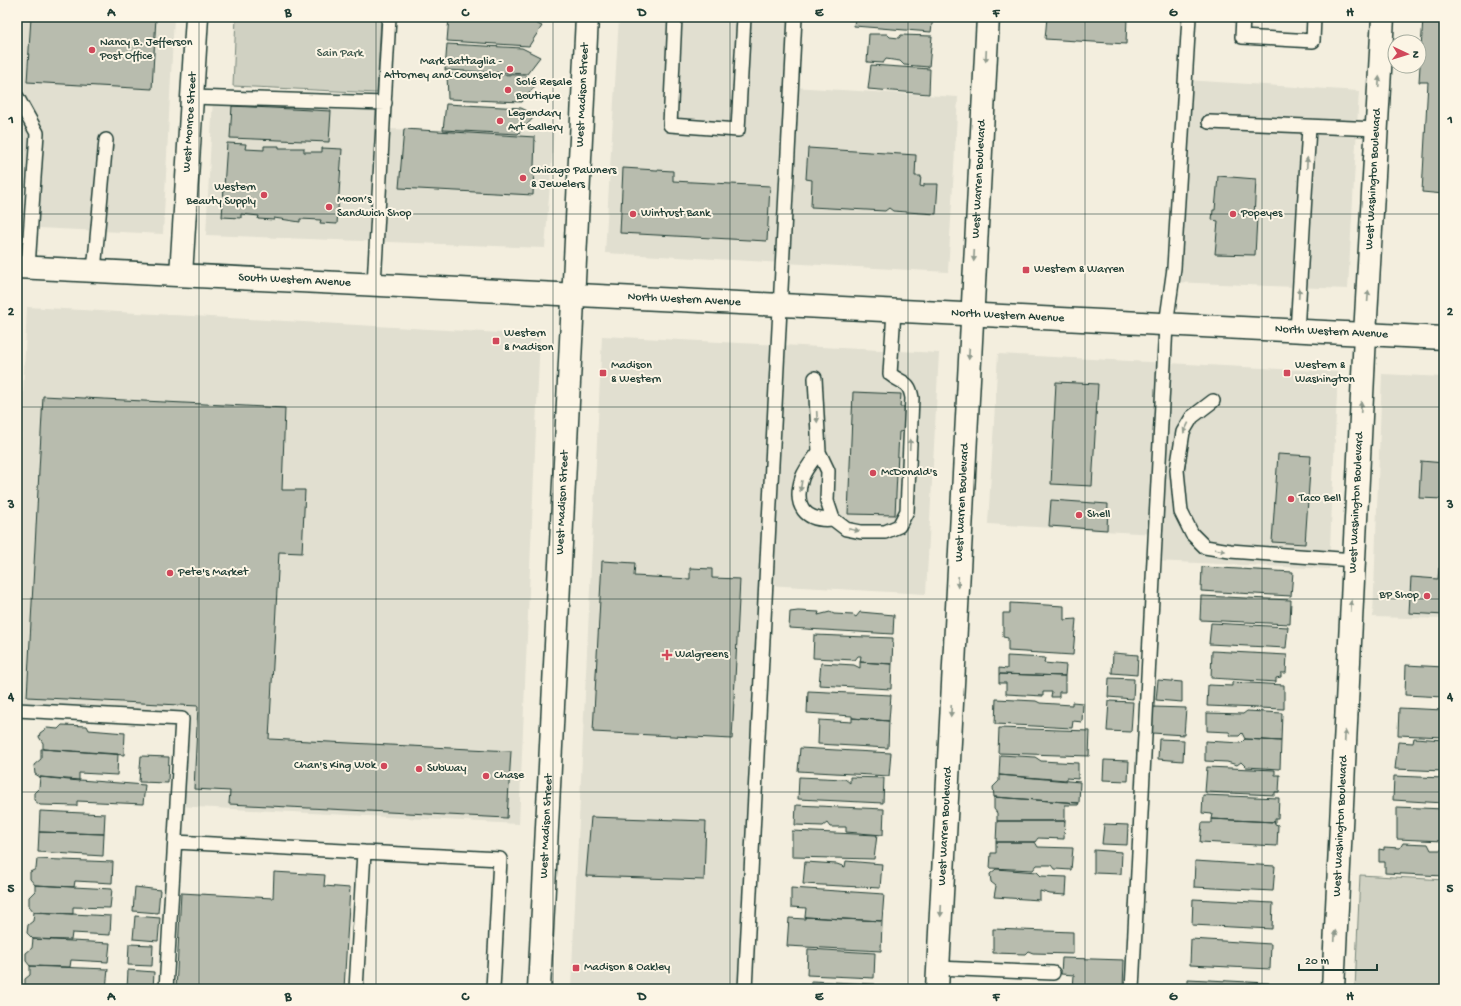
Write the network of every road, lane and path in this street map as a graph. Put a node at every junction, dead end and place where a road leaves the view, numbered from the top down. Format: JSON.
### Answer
{"nodes":[{"id":1,"x":196,"y":17,"type":"edge"},
{"id":2,"x":389,"y":17,"type":"edge"},
{"id":3,"x":586,"y":17,"type":"edge"},
{"id":4,"x":675,"y":17,"type":"edge"},
{"id":5,"x":744,"y":17,"type":"edge"},
{"id":6,"x":795,"y":17,"type":"edge"},
{"id":7,"x":988,"y":17,"type":"edge"},
{"id":8,"x":1189,"y":17,"type":"edge"},
{"id":9,"x":1243,"y":17,"type":"edge"},
{"id":10,"x":1314,"y":17,"type":"edge"},
{"id":11,"x":1383,"y":17,"type":"edge"},
{"id":12,"x":17,"y":97,"type":"edge"},
{"id":13,"x":192,"y":97,"type":"junction"},
{"id":14,"x":384,"y":103,"type":"junction"},
{"id":15,"x":1209,"y":122,"type":"dead end"},
{"id":16,"x":1309,"y":126,"type":"junction"},
{"id":17,"x":1377,"y":129,"type":"junction"},
{"id":18,"x":106,"y":140,"type":"dead end"},
{"id":19,"x":23,"y":267,"type":"edge"},
{"id":20,"x":94,"y":271,"type":"junction"},
{"id":21,"x":181,"y":275,"type":"junction"},
{"id":22,"x":374,"y":284,"type":"junction"},
{"id":23,"x":572,"y":294,"type":"junction"},
{"id":24,"x":780,"y":305,"type":"junction"},
{"id":25,"x":894,"y":311,"type":"junction"},
{"id":26,"x":971,"y":315,"type":"junction"},
{"id":27,"x":1166,"y":325,"type":"junction"},
{"id":28,"x":1297,"y":332,"type":"junction"},
{"id":29,"x":1365,"y":335,"type":"junction"},
{"id":30,"x":1444,"y":338,"type":"edge"},
{"id":31,"x":815,"y":378,"type":"dead end"},
{"id":32,"x":1213,"y":401,"type":"dead end"},
{"id":33,"x":819,"y":452,"type":"junction"},
{"id":34,"x":833,"y":519,"type":"junction"},
{"id":35,"x":1354,"y":560,"type":"junction"},
{"id":36,"x":17,"y":710,"type":"edge"},
{"id":37,"x":175,"y":842,"type":"junction"},
{"id":38,"x":364,"y":852,"type":"junction"},
{"id":39,"x":1053,"y":973,"type":"dead end"},
{"id":40,"x":938,"y":979,"type":"edge"},
{"id":41,"x":166,"y":989,"type":"edge"},
{"id":42,"x":356,"y":989,"type":"edge"},
{"id":43,"x":493,"y":989,"type":"edge"},
{"id":44,"x":539,"y":989,"type":"edge"},
{"id":45,"x":745,"y":989,"type":"edge"},
{"id":46,"x":1132,"y":989,"type":"edge"},
{"id":47,"x":1333,"y":989,"type":"edge"}],
"edges":[{"from":1,"to":13,"type":"main road","name":"West Monroe Street"},
{"from":2,"to":14,"type":"lane"},
{"from":3,"to":23,"type":"main road","name":"West Madison Street"},
{"from":4,"to":5,"type":"lane"},
{"from":6,"to":24,"type":"lane"},
{"from":7,"to":26,"type":"main road","name":"West Warren Boulevard","one_way":true},
{"from":8,"to":27,"type":"lane"},
{"from":9,"to":10,"type":"lane"},
{"from":17,"to":11,"type":"main road","name":"West Washington Boulevard","one_way":true},
{"from":12,"to":19,"type":"lane"},
{"from":13,"to":14,"type":"lane"},
{"from":13,"to":21,"type":"main road","name":"West Monroe Street"},
{"from":14,"to":22,"type":"lane"},
{"from":15,"to":16,"type":"lane"},
{"from":16,"to":17,"type":"lane"},
{"from":28,"to":16,"type":"lane","one_way":true},
{"from":29,"to":17,"type":"main road","name":"West Washington Boulevard","one_way":true},
{"from":18,"to":20,"type":"lane"},
{"from":19,"to":20,"type":"main road","name":"South Western Avenue"},
{"from":20,"to":21,"type":"main road","name":"South Western Avenue"},
{"from":21,"to":22,"type":"main road","name":"South Western Avenue"},
{"from":22,"to":23,"type":"main road","name":"South Western Avenue"},
{"from":23,"to":24,"type":"main road","name":"North Western Avenue"},
{"from":23,"to":44,"type":"main road","name":"West Madison Street"},
{"from":24,"to":25,"type":"main road","name":"North Western Avenue"},
{"from":24,"to":45,"type":"lane"},
{"from":25,"to":26,"type":"main road","name":"North Western Avenue"},
{"from":34,"to":25,"type":"lane","one_way":true},
{"from":26,"to":27,"type":"main road","name":"North Western Avenue"},
{"from":26,"to":40,"type":"main road","name":"West Warren Boulevard","one_way":true},
{"from":27,"to":28,"type":"main road","name":"North Western Avenue"},
{"from":27,"to":46,"type":"lane"},
{"from":28,"to":29,"type":"main road","name":"North Western Avenue"},
{"from":29,"to":30,"type":"main road","name":"North Western Avenue"},
{"from":35,"to":29,"type":"main road","name":"West Washington Boulevard","one_way":true},
{"from":31,"to":33,"type":"lane","one_way":true},
{"from":32,"to":35,"type":"lane","one_way":true},
{"from":33,"to":34,"type":"lane"},
{"from":33,"to":34,"type":"lane","one_way":true},
{"from":47,"to":35,"type":"main road","name":"West Washington Boulevard","one_way":true},
{"from":36,"to":37,"type":"lane"},
{"from":37,"to":38,"type":"lane"},
{"from":37,"to":41,"type":"lane"},
{"from":38,"to":42,"type":"lane"},
{"from":38,"to":43,"type":"lane"},
{"from":39,"to":40,"type":"lane"}]}
